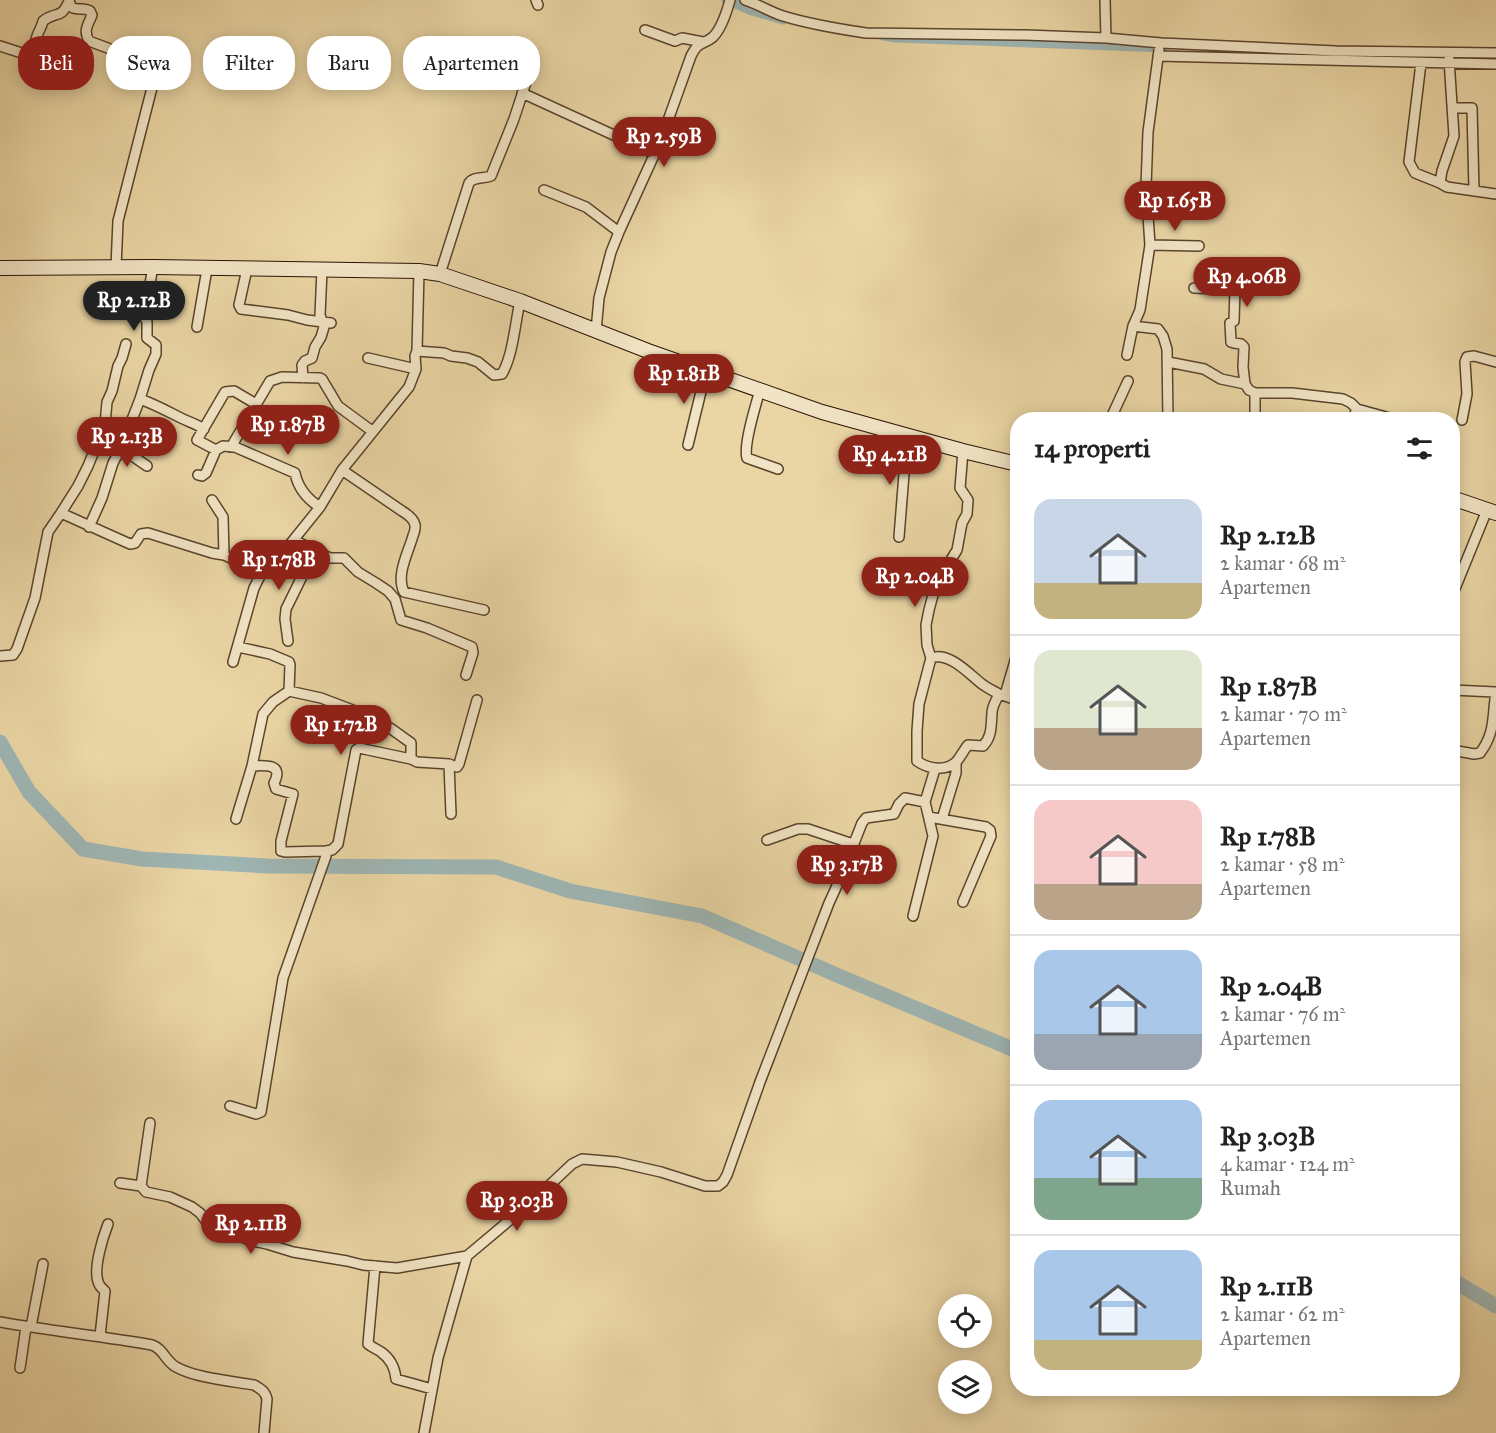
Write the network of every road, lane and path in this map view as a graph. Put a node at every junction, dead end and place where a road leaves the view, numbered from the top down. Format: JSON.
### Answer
{"nodes":[{"id":1,"x":730,"y":0,"type":"edge"},
{"id":2,"x":745,"y":0,"type":"edge"},
{"id":3,"x":1105,"y":0,"type":"edge"},
{"id":4,"x":69,"y":1,"type":"edge"},
{"id":5,"x":645,"y":30,"type":"dead end"},
{"id":6,"x":1106,"y":38,"type":"junction"},
{"id":7,"x":703,"y":42,"type":"junction"},
{"id":8,"x":0,"y":46,"type":"edge"},
{"id":9,"x":1159,"y":50,"type":"junction"},
{"id":10,"x":1496,"y":53,"type":"edge"},
{"id":11,"x":1449,"y":58,"type":"junction"},
{"id":12,"x":1421,"y":63,"type":"junction"},
{"id":13,"x":1496,"y":64,"type":"edge"},
{"id":14,"x":523,"y":90,"type":"edge"},
{"id":15,"x":522,"y":93,"type":"junction"},
{"id":16,"x":1452,"y":108,"type":"junction"},
{"id":17,"x":655,"y":154,"type":"junction"},
{"id":18,"x":1440,"y":183,"type":"junction"},
{"id":19,"x":544,"y":189,"type":"dead end"},
{"id":20,"x":1474,"y":191,"type":"junction"},
{"id":21,"x":1496,"y":194,"type":"edge"},
{"id":22,"x":619,"y":232,"type":"junction"},
{"id":23,"x":1150,"y":244,"type":"junction"},
{"id":24,"x":1199,"y":246,"type":"dead end"},
{"id":25,"x":116,"y":267,"type":"junction"},
{"id":26,"x":153,"y":267,"type":"junction"},
{"id":27,"x":0,"y":268,"type":"edge"},
{"id":28,"x":207,"y":269,"type":"junction"},
{"id":29,"x":246,"y":269,"type":"junction"},
{"id":30,"x":322,"y":270,"type":"junction"},
{"id":31,"x":419,"y":272,"type":"junction"},
{"id":32,"x":440,"y":274,"type":"junction"},
{"id":33,"x":1194,"y":288,"type":"dead end"},
{"id":34,"x":1235,"y":289,"type":"junction"},
{"id":35,"x":1287,"y":289,"type":"dead end"},
{"id":36,"x":520,"y":301,"type":"junction"},
{"id":37,"x":327,"y":323,"type":"junction"},
{"id":38,"x":1133,"y":326,"type":"junction"},
{"id":39,"x":197,"y":327,"type":"dead end"},
{"id":40,"x":596,"y":331,"type":"junction"},
{"id":41,"x":126,"y":344,"type":"dead end"},
{"id":42,"x":417,"y":351,"type":"junction"},
{"id":43,"x":1127,"y":355,"type":"dead end"},
{"id":44,"x":368,"y":358,"type":"dead end"},
{"id":45,"x":1168,"y":362,"type":"junction"},
{"id":46,"x":1496,"y":362,"type":"edge"},
{"id":47,"x":416,"y":369,"type":"junction"},
{"id":48,"x":706,"y":371,"type":"junction"},
{"id":49,"x":303,"y":378,"type":"junction"},
{"id":50,"x":1128,"y":381,"type":"dead end"},
{"id":51,"x":1245,"y":384,"type":"junction"},
{"id":52,"x":760,"y":390,"type":"junction"},
{"id":53,"x":1256,"y":393,"type":"junction"},
{"id":54,"x":140,"y":399,"type":"junction"},
{"id":55,"x":256,"y":404,"type":"junction"},
{"id":56,"x":1357,"y":409,"type":"junction"},
{"id":57,"x":1114,"y":412,"type":"edge"},
{"id":58,"x":1168,"y":412,"type":"edge"},
{"id":59,"x":1255,"y":412,"type":"edge"},
{"id":60,"x":1356,"y":412,"type":"edge"},
{"id":61,"x":1368,"y":412,"type":"edge"},
{"id":62,"x":1462,"y":420,"type":"dead end"},
{"id":63,"x":204,"y":429,"type":"junction"},
{"id":64,"x":372,"y":431,"type":"junction"},
{"id":65,"x":908,"y":436,"type":"junction"},
{"id":66,"x":688,"y":445,"type":"dead end"},
{"id":67,"x":231,"y":447,"type":"junction"},
{"id":68,"x":121,"y":448,"type":"junction"},
{"id":69,"x":216,"y":450,"type":"junction"},
{"id":70,"x":963,"y":451,"type":"junction"},
{"id":71,"x":1010,"y":462,"type":"edge"},
{"id":72,"x":147,"y":466,"type":"dead end"},
{"id":73,"x":778,"y":469,"type":"dead end"},
{"id":74,"x":342,"y":470,"type":"junction"},
{"id":75,"x":198,"y":475,"type":"dead end"},
{"id":76,"x":212,"y":500,"type":"dead end"},
{"id":77,"x":1460,"y":501,"type":"edge"},
{"id":78,"x":320,"y":507,"type":"junction"},
{"id":79,"x":1491,"y":512,"type":"edge"},
{"id":80,"x":61,"y":513,"type":"junction"},
{"id":81,"x":89,"y":527,"type":"junction"},
{"id":82,"x":899,"y":537,"type":"dead end"},
{"id":83,"x":294,"y":540,"type":"junction"},
{"id":84,"x":315,"y":550,"type":"junction"},
{"id":85,"x":224,"y":555,"type":"junction"},
{"id":86,"x":262,"y":572,"type":"junction"},
{"id":87,"x":1460,"y":578,"type":"edge"},
{"id":88,"x":401,"y":585,"type":"junction"},
{"id":89,"x":395,"y":599,"type":"junction"},
{"id":90,"x":484,"y":610,"type":"dead end"},
{"id":91,"x":288,"y":641,"type":"dead end"},
{"id":92,"x":238,"y":647,"type":"junction"},
{"id":93,"x":0,"y":656,"type":"edge"},
{"id":94,"x":931,"y":658,"type":"junction"},
{"id":95,"x":233,"y":662,"type":"dead end"},
{"id":96,"x":1010,"y":673,"type":"edge"},
{"id":97,"x":466,"y":675,"type":"dead end"},
{"id":98,"x":1460,"y":690,"type":"edge"},
{"id":99,"x":289,"y":691,"type":"junction"},
{"id":100,"x":1496,"y":692,"type":"edge"},
{"id":101,"x":1002,"y":695,"type":"junction"},
{"id":102,"x":1010,"y":698,"type":"edge"},
{"id":103,"x":477,"y":700,"type":"dead end"},
{"id":104,"x":1460,"y":751,"type":"edge"},
{"id":105,"x":411,"y":759,"type":"junction"},
{"id":106,"x":956,"y":762,"type":"junction"},
{"id":107,"x":448,"y":764,"type":"junction"},
{"id":108,"x":252,"y":766,"type":"junction"},
{"id":109,"x":934,"y":769,"type":"junction"},
{"id":110,"x":925,"y":802,"type":"junction"},
{"id":111,"x":451,"y":814,"type":"dead end"},
{"id":112,"x":929,"y":817,"type":"junction"},
{"id":113,"x":236,"y":819,"type":"dead end"},
{"id":114,"x":942,"y":819,"type":"junction"},
{"id":115,"x":767,"y":840,"type":"dead end"},
{"id":116,"x":853,"y":844,"type":"junction"},
{"id":117,"x":326,"y":854,"type":"junction"},
{"id":118,"x":963,"y":902,"type":"dead end"},
{"id":119,"x":913,"y":916,"type":"dead end"},
{"id":120,"x":230,"y":1106,"type":"dead end"},
{"id":121,"x":150,"y":1123,"type":"dead end"},
{"id":122,"x":120,"y":1183,"type":"dead end"},
{"id":123,"x":141,"y":1186,"type":"junction"},
{"id":124,"x":108,"y":1224,"type":"dead end"},
{"id":125,"x":467,"y":1256,"type":"junction"},
{"id":126,"x":43,"y":1264,"type":"dead end"},
{"id":127,"x":375,"y":1266,"type":"junction"},
{"id":128,"x":0,"y":1322,"type":"edge"},
{"id":129,"x":28,"y":1327,"type":"junction"},
{"id":130,"x":99,"y":1336,"type":"junction"},
{"id":131,"x":20,"y":1368,"type":"dead end"},
{"id":132,"x":432,"y":1389,"type":"junction"},
{"id":133,"x":264,"y":1433,"type":"edge"},
{"id":134,"x":423,"y":1433,"type":"edge"}],
"edges":[{"from":1,"to":7,"type":"street"},
{"from":2,"to":6,"type":"street"},
{"from":3,"to":6,"type":"street"},
{"from":4,"to":8,"type":"street"},
{"from":4,"to":25,"type":"street"},
{"from":5,"to":7,"type":"street"},
{"from":6,"to":9,"type":"street"},
{"from":7,"to":17,"type":"street"},
{"from":9,"to":11,"type":"street"},
{"from":9,"to":12,"type":"street"},
{"from":9,"to":23,"type":"street"},
{"from":10,"to":11,"type":"street"},
{"from":11,"to":12,"type":"street"},
{"from":11,"to":13,"type":"street"},
{"from":11,"to":16,"type":"street"},
{"from":12,"to":18,"type":"street"},
{"from":14,"to":15,"type":"street"},
{"from":15,"to":17,"type":"street"},
{"from":15,"to":32,"type":"street"},
{"from":16,"to":18,"type":"street"},
{"from":16,"to":20,"type":"street"},
{"from":17,"to":22,"type":"street"},
{"from":18,"to":20,"type":"street"},
{"from":19,"to":22,"type":"street"},
{"from":20,"to":21,"type":"street"},
{"from":22,"to":40,"type":"street"},
{"from":23,"to":24,"type":"street"},
{"from":23,"to":38,"type":"street"},
{"from":25,"to":26,"type":"street"},
{"from":25,"to":27,"type":"street"},
{"from":26,"to":28,"type":"street"},
{"from":26,"to":54,"type":"street"},
{"from":28,"to":29,"type":"street"},
{"from":28,"to":39,"type":"street"},
{"from":29,"to":30,"type":"street"},
{"from":29,"to":37,"type":"street"},
{"from":30,"to":31,"type":"street"},
{"from":30,"to":37,"type":"street"},
{"from":31,"to":32,"type":"street"},
{"from":31,"to":42,"type":"street"},
{"from":32,"to":36,"type":"street"},
{"from":33,"to":34,"type":"street"},
{"from":34,"to":35,"type":"street"},
{"from":34,"to":51,"type":"street"},
{"from":36,"to":40,"type":"street"},
{"from":36,"to":42,"type":"street"},
{"from":37,"to":49,"type":"street"},
{"from":38,"to":43,"type":"street"},
{"from":38,"to":45,"type":"street"},
{"from":40,"to":48,"type":"street"},
{"from":41,"to":80,"type":"street"},
{"from":42,"to":47,"type":"street"},
{"from":44,"to":47,"type":"street"},
{"from":45,"to":51,"type":"street"},
{"from":45,"to":58,"type":"street"},
{"from":46,"to":62,"type":"street"},
{"from":47,"to":64,"type":"street"},
{"from":48,"to":52,"type":"street"},
{"from":48,"to":66,"type":"street"},
{"from":49,"to":55,"type":"street"},
{"from":49,"to":64,"type":"street"},
{"from":50,"to":57,"type":"street"},
{"from":51,"to":53,"type":"street"},
{"from":52,"to":65,"type":"street"},
{"from":52,"to":73,"type":"street"},
{"from":53,"to":56,"type":"street"},
{"from":53,"to":59,"type":"street"},
{"from":54,"to":63,"type":"street"},
{"from":54,"to":68,"type":"street"},
{"from":55,"to":63,"type":"street"},
{"from":55,"to":67,"type":"street"},
{"from":56,"to":60,"type":"street"},
{"from":56,"to":61,"type":"street"},
{"from":63,"to":69,"type":"street"},
{"from":64,"to":74,"type":"street"},
{"from":65,"to":70,"type":"street"},
{"from":65,"to":82,"type":"street"},
{"from":67,"to":69,"type":"street"},
{"from":67,"to":78,"type":"street"},
{"from":68,"to":72,"type":"street"},
{"from":68,"to":81,"type":"street"},
{"from":69,"to":75,"type":"street"},
{"from":70,"to":71,"type":"street"},
{"from":70,"to":94,"type":"street"},
{"from":74,"to":78,"type":"street"},
{"from":74,"to":88,"type":"street"},
{"from":76,"to":85,"type":"street"},
{"from":77,"to":79,"type":"street"},
{"from":78,"to":83,"type":"street"},
{"from":79,"to":87,"type":"street"},
{"from":80,"to":81,"type":"street"},
{"from":80,"to":93,"type":"street"},
{"from":81,"to":85,"type":"street"},
{"from":83,"to":84,"type":"street"},
{"from":83,"to":86,"type":"street"},
{"from":84,"to":89,"type":"street"},
{"from":84,"to":91,"type":"street"},
{"from":85,"to":86,"type":"street"},
{"from":86,"to":92,"type":"street"},
{"from":88,"to":89,"type":"street"},
{"from":88,"to":90,"type":"street"},
{"from":89,"to":97,"type":"street"},
{"from":92,"to":95,"type":"street"},
{"from":92,"to":99,"type":"street"},
{"from":94,"to":101,"type":"street"},
{"from":94,"to":109,"type":"street"},
{"from":96,"to":101,"type":"street"},
{"from":98,"to":100,"type":"street"},
{"from":99,"to":105,"type":"street"},
{"from":99,"to":108,"type":"street"},
{"from":100,"to":104,"type":"street"},
{"from":101,"to":102,"type":"street"},
{"from":101,"to":106,"type":"street"},
{"from":103,"to":107,"type":"street"},
{"from":105,"to":107,"type":"street"},
{"from":105,"to":117,"type":"street"},
{"from":106,"to":109,"type":"street"},
{"from":106,"to":114,"type":"street"},
{"from":107,"to":111,"type":"street"},
{"from":108,"to":113,"type":"street"},
{"from":108,"to":117,"type":"street"},
{"from":109,"to":110,"type":"street"},
{"from":110,"to":112,"type":"street"},
{"from":110,"to":116,"type":"street"},
{"from":112,"to":114,"type":"street"},
{"from":112,"to":119,"type":"street"},
{"from":114,"to":118,"type":"street"},
{"from":115,"to":116,"type":"street"},
{"from":116,"to":125,"type":"street"},
{"from":117,"to":120,"type":"street"},
{"from":121,"to":123,"type":"street"},
{"from":122,"to":123,"type":"street"},
{"from":123,"to":127,"type":"street"},
{"from":124,"to":130,"type":"street"},
{"from":125,"to":127,"type":"street"},
{"from":125,"to":132,"type":"street"},
{"from":126,"to":129,"type":"street"},
{"from":127,"to":132,"type":"street"},
{"from":128,"to":129,"type":"street"},
{"from":129,"to":130,"type":"street"},
{"from":129,"to":131,"type":"street"},
{"from":130,"to":133,"type":"street"},
{"from":132,"to":134,"type":"street"}]}
